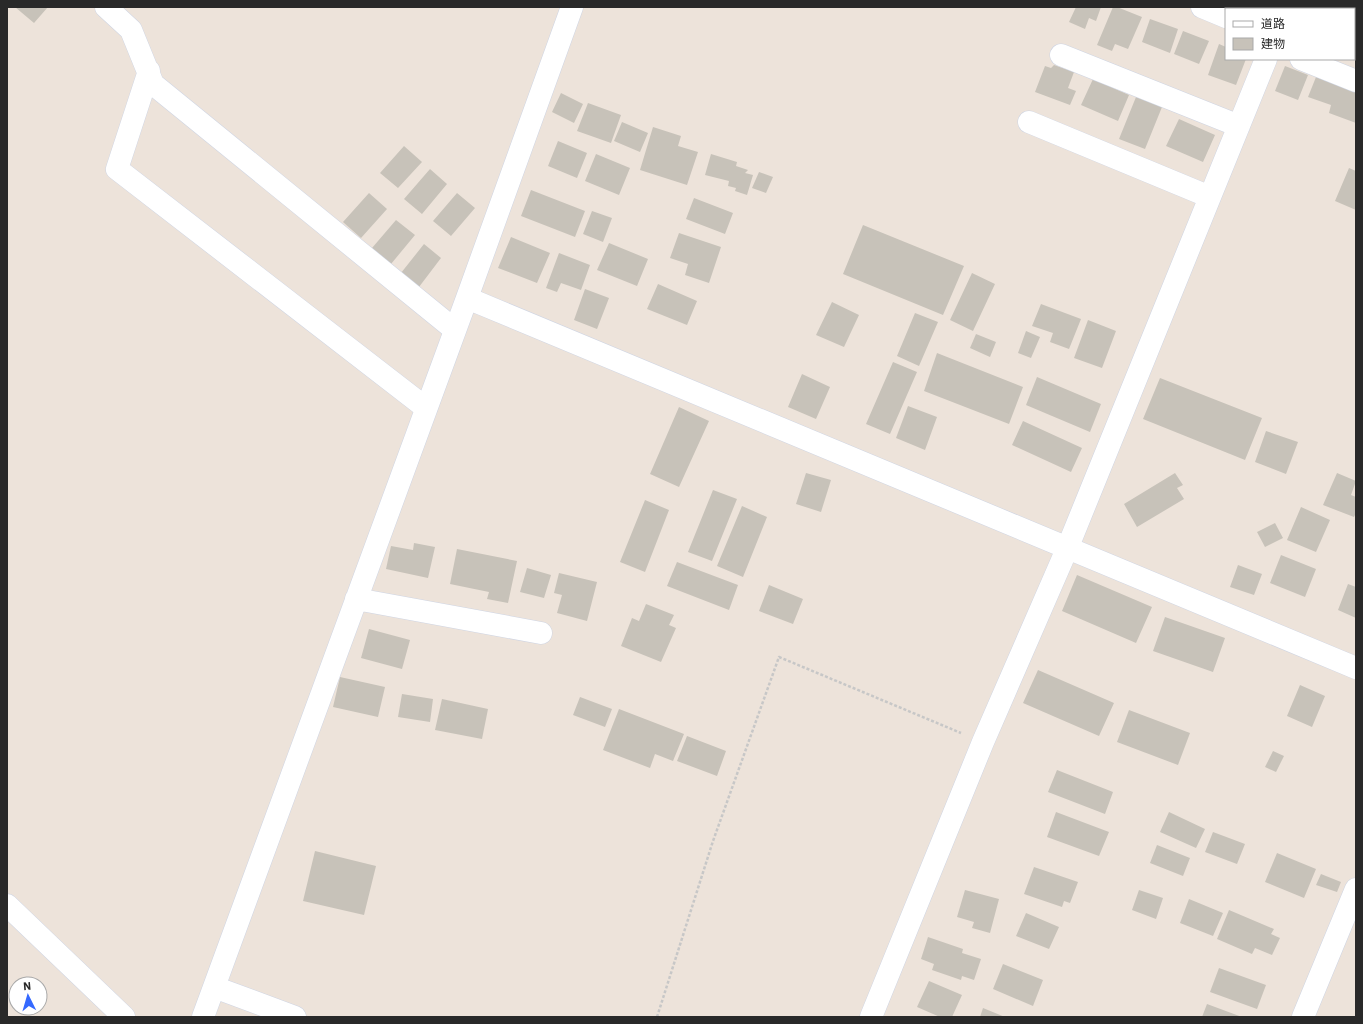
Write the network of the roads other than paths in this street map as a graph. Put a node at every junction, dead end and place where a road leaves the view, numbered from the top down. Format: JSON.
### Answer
{"nodes":[{"id":1,"x":106,"y":7,"type":"edge"},
{"id":2,"x":572,"y":7,"type":"edge"},
{"id":3,"x":1202,"y":7,"type":"edge"},
{"id":4,"x":1225,"y":17,"type":"edge"},
{"id":5,"x":1061,"y":55,"type":"dead end"},
{"id":6,"x":1266,"y":60,"type":"edge"},
{"id":7,"x":1304,"y":60,"type":"edge"},
{"id":8,"x":148,"y":71,"type":"junction"},
{"id":9,"x":1356,"y":81,"type":"edge"},
{"id":10,"x":1029,"y":122,"type":"dead end"},
{"id":11,"x":1239,"y":126,"type":"junction"},
{"id":12,"x":1210,"y":197,"type":"junction"},
{"id":13,"x":467,"y":298,"type":"junction"},
{"id":14,"x":455,"y":330,"type":"junction"},
{"id":15,"x":426,"y":408,"type":"junction"},
{"id":16,"x":1066,"y":549,"type":"junction"},
{"id":17,"x":356,"y":599,"type":"junction"},
{"id":18,"x":541,"y":633,"type":"dead end"},
{"id":19,"x":1356,"y":668,"type":"edge"},
{"id":20,"x":1356,"y":889,"type":"edge"},
{"id":21,"x":7,"y":905,"type":"edge"},
{"id":22,"x":214,"y":987,"type":"junction"},
{"id":23,"x":124,"y":1017,"type":"edge"},
{"id":24,"x":203,"y":1017,"type":"edge"},
{"id":25,"x":295,"y":1017,"type":"edge"},
{"id":26,"x":872,"y":1017,"type":"edge"},
{"id":27,"x":1303,"y":1017,"type":"edge"}],
"edges":[{"from":1,"to":8,"type":"street"},
{"from":2,"to":13,"type":"street"},
{"from":3,"to":4,"type":"street"},
{"from":5,"to":11,"type":"street"},
{"from":6,"to":11,"type":"street"},
{"from":7,"to":9,"type":"street"},
{"from":8,"to":14,"type":"street"},
{"from":8,"to":15,"type":"street"},
{"from":10,"to":12,"type":"street"},
{"from":11,"to":12,"type":"street"},
{"from":12,"to":16,"type":"street"},
{"from":13,"to":14,"type":"street"},
{"from":13,"to":16,"type":"street"},
{"from":14,"to":15,"type":"street"},
{"from":15,"to":17,"type":"street"},
{"from":16,"to":19,"type":"street"},
{"from":16,"to":26,"type":"street"},
{"from":17,"to":18,"type":"street"},
{"from":17,"to":22,"type":"street"},
{"from":20,"to":27,"type":"street"},
{"from":21,"to":23,"type":"street"},
{"from":22,"to":24,"type":"street"},
{"from":22,"to":25,"type":"street"}]}
